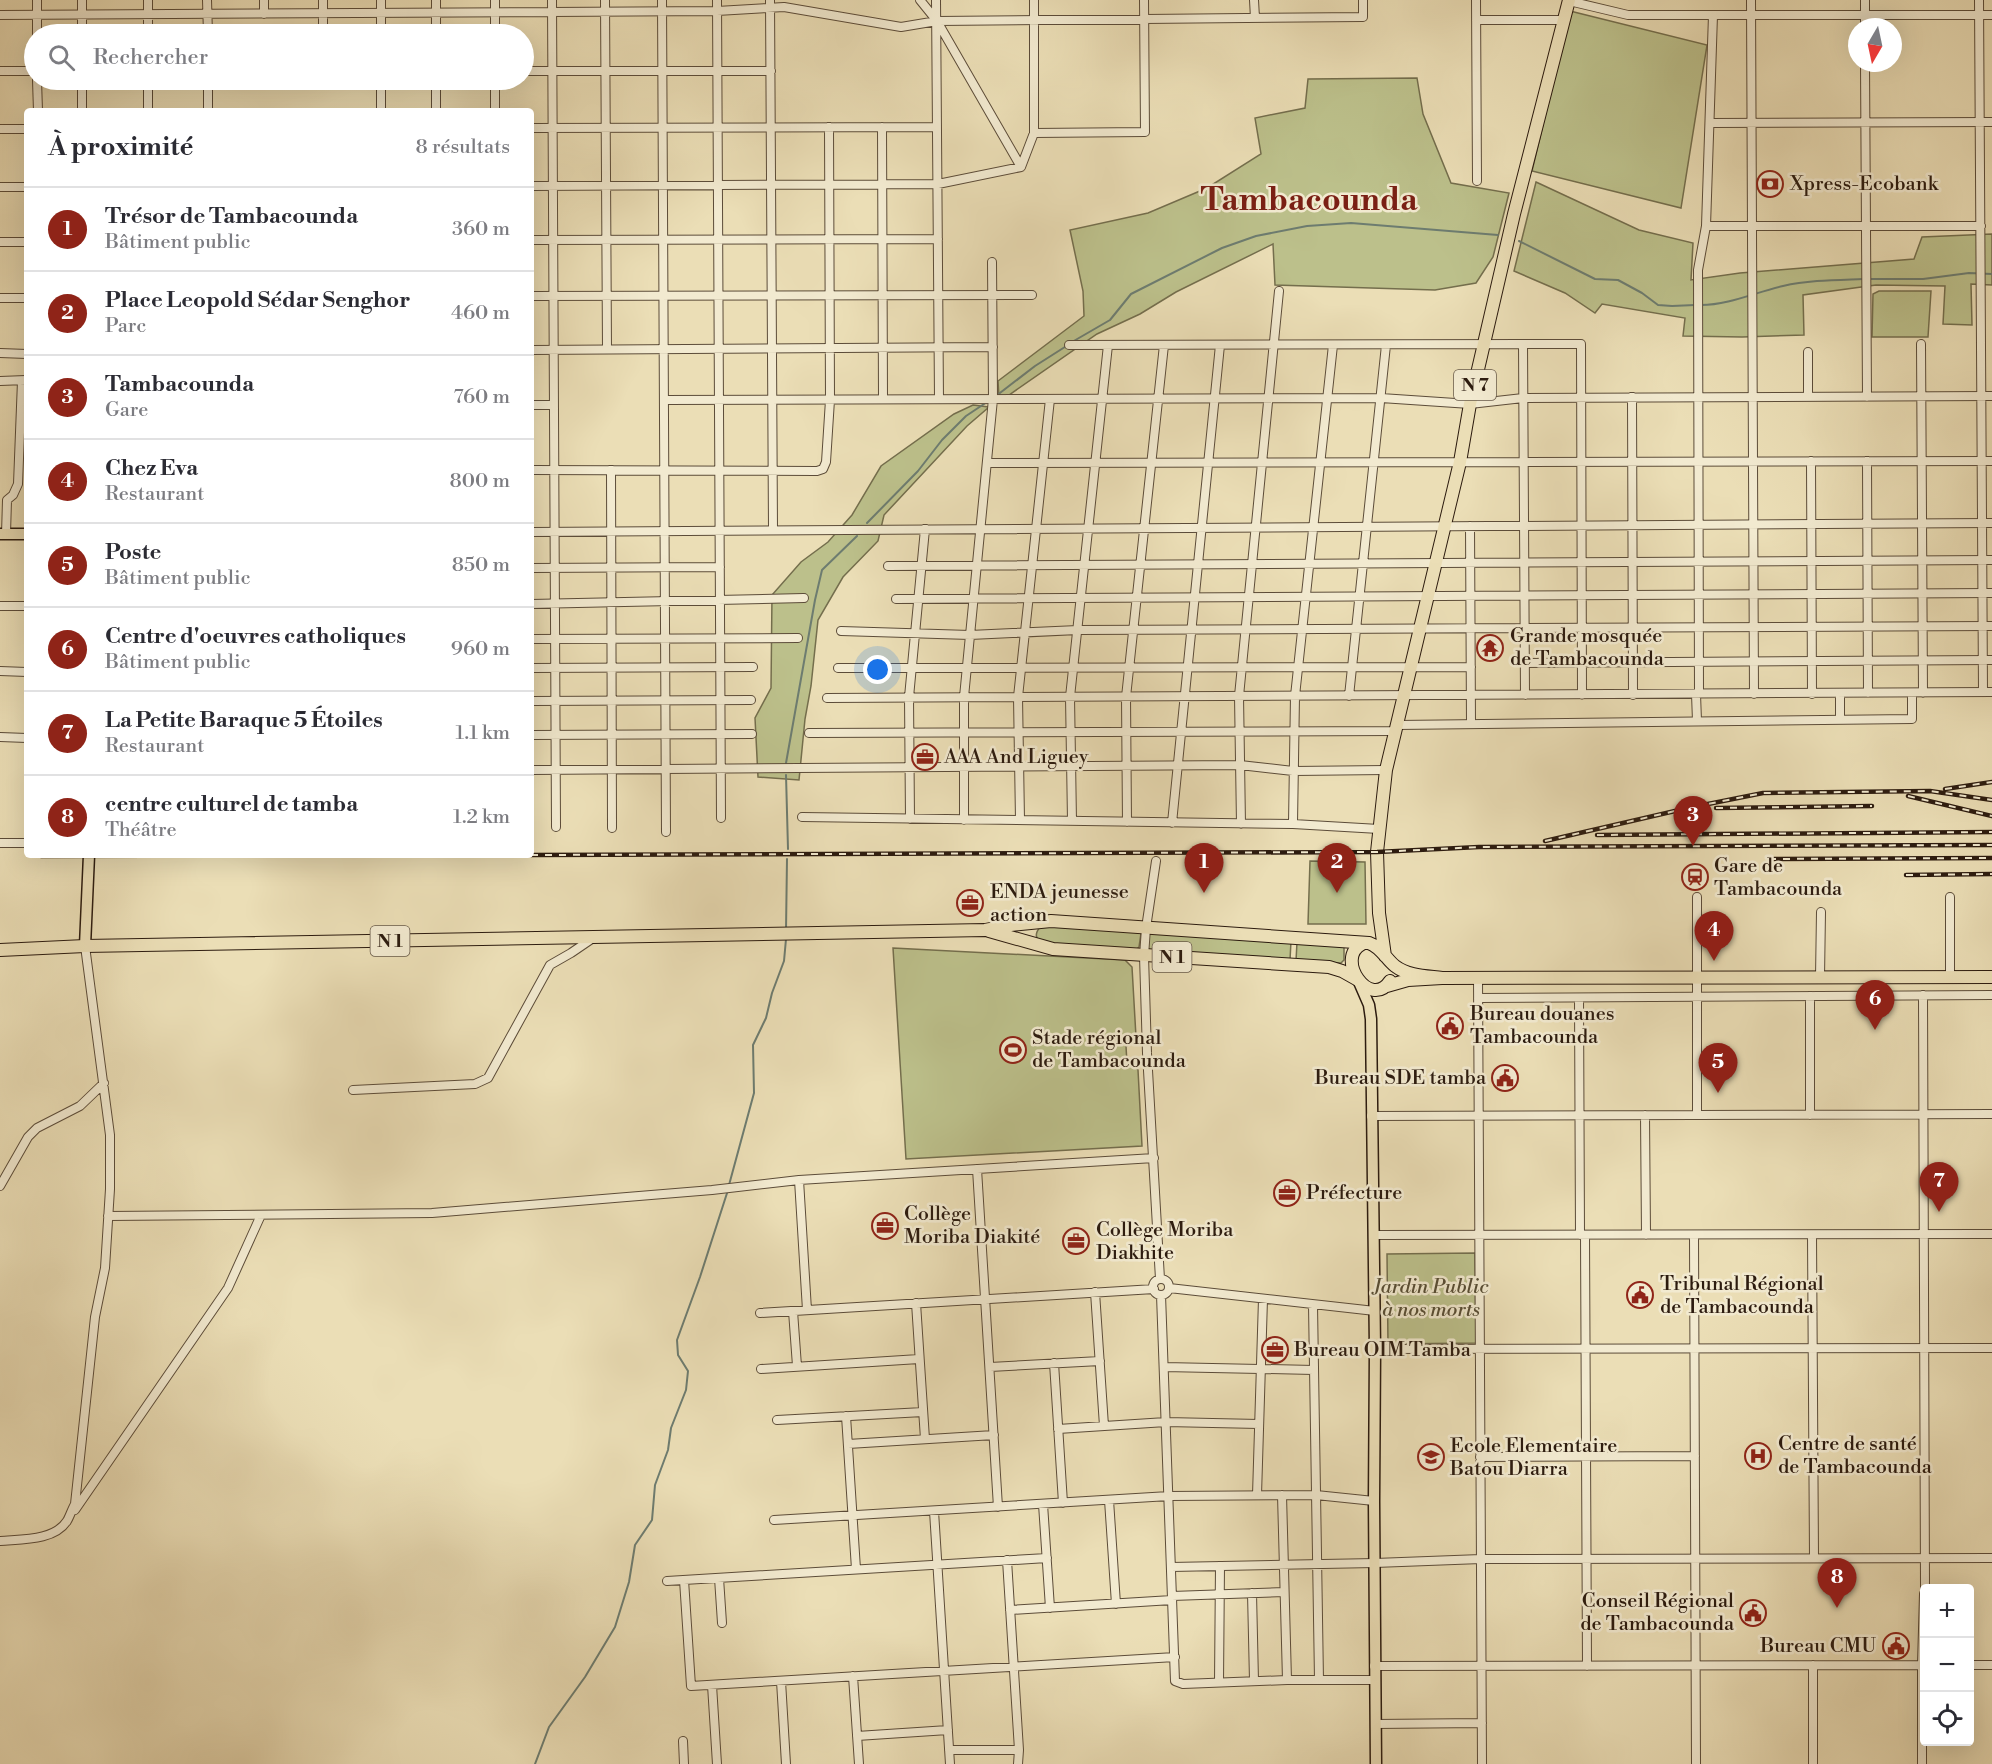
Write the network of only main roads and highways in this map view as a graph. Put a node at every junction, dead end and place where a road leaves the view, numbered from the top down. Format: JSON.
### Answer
{"nodes":[{"id":1,"x":1569,"y":1,"type":"edge"},
{"id":2,"x":3,"y":534,"type":"edge"},
{"id":3,"x":24,"y":534,"type":"edge"},
{"id":4,"x":89,"y":858,"type":"edge"},
{"id":5,"x":1379,"y":913,"type":"junction"},
{"id":6,"x":985,"y":930,"type":"junction"},
{"id":7,"x":1364,"y":944,"type":"junction"},
{"id":8,"x":85,"y":946,"type":"junction"},
{"id":9,"x":0,"y":950,"type":"edge"},
{"id":10,"x":1385,"y":956,"type":"junction"},
{"id":11,"x":1992,"y":977,"type":"edge"},
{"id":12,"x":1442,"y":978,"type":"junction"},
{"id":13,"x":1359,"y":981,"type":"junction"},
{"id":14,"x":1385,"y":987,"type":"junction"},
{"id":15,"x":1371,"y":1019,"type":"junction"},
{"id":16,"x":1376,"y":1764,"type":"edge"}],
"edges":[{"from":1,"to":5,"type":"highway","number":"N 7"},
{"from":2,"to":3,"type":"main road"},
{"from":4,"to":8,"type":"main road"},
{"from":5,"to":7,"type":"highway","number":"N 7"},
{"from":5,"to":10,"type":"highway","number":"N 7"},
{"from":6,"to":7,"type":"highway","number":"N 1"},
{"from":6,"to":8,"type":"highway","number":"N 1"},
{"from":6,"to":13,"type":"highway","number":"N 1"},
{"from":7,"to":10,"type":"highway"},
{"from":7,"to":13,"type":"highway"},
{"from":8,"to":9,"type":"highway","number":"N 1"},
{"from":10,"to":12,"type":"highway"},
{"from":10,"to":14,"type":"highway"},
{"from":11,"to":12,"type":"highway"},
{"from":12,"to":14,"type":"highway"},
{"from":13,"to":14,"type":"highway"},
{"from":13,"to":15,"type":"main road"},
{"from":14,"to":15,"type":"main road"},
{"from":15,"to":16,"type":"main road"}]}
